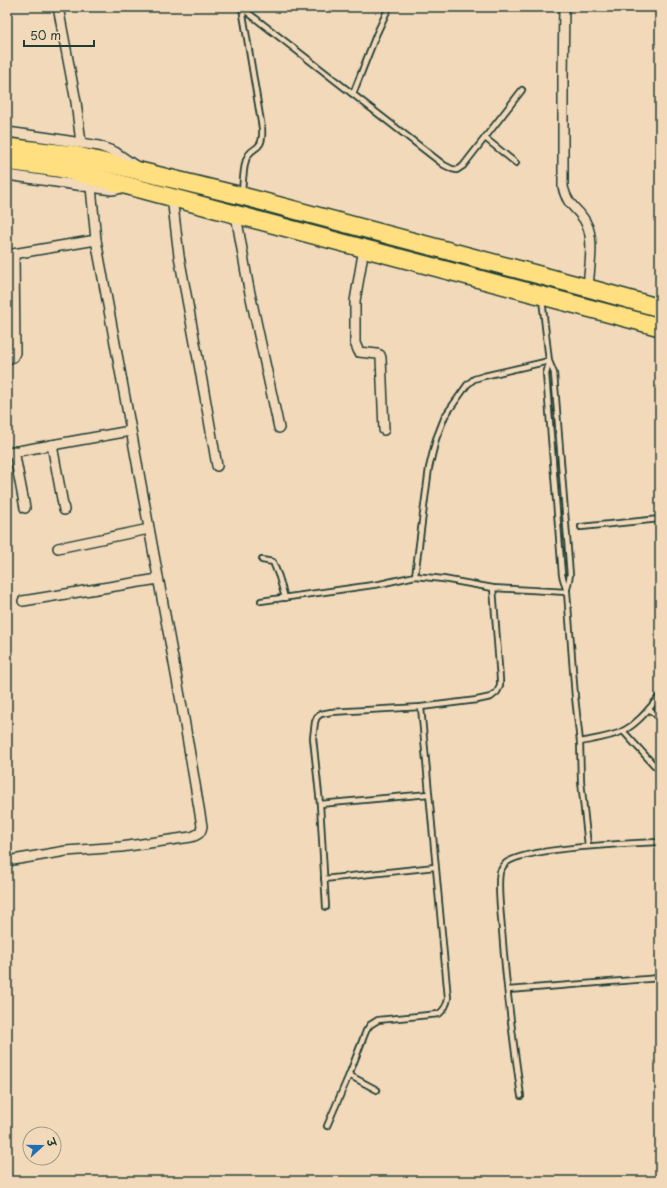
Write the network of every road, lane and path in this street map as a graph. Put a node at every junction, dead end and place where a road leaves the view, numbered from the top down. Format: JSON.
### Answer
{"nodes":[{"id":1,"x":58,"y":7,"type":"edge"},
{"id":2,"x":242,"y":7,"type":"edge"},
{"id":3,"x":389,"y":7,"type":"edge"},
{"id":4,"x":564,"y":7,"type":"edge"},
{"id":5,"x":522,"y":90,"type":"dead end"},
{"id":6,"x":354,"y":94,"type":"junction"},
{"id":7,"x":7,"y":132,"type":"edge"},
{"id":8,"x":485,"y":138,"type":"junction"},
{"id":9,"x":81,"y":143,"type":"junction"},
{"id":10,"x":7,"y":147,"type":"edge"},
{"id":11,"x":7,"y":161,"type":"edge"},
{"id":12,"x":516,"y":164,"type":"dead end"},
{"id":13,"x":7,"y":176,"type":"edge"},
{"id":14,"x":144,"y":181,"type":"junction"},
{"id":15,"x":91,"y":187,"type":"junction"},
{"id":16,"x":242,"y":196,"type":"junction"},
{"id":17,"x":172,"y":197,"type":"junction"},
{"id":18,"x":236,"y":215,"type":"junction"},
{"id":19,"x":96,"y":240,"type":"junction"},
{"id":20,"x":364,"y":248,"type":"junction"},
{"id":21,"x":11,"y":255,"type":"edge"},
{"id":22,"x":588,"y":288,"type":"junction"},
{"id":23,"x":541,"y":295,"type":"junction"},
{"id":24,"x":660,"y":308,"type":"edge"},
{"id":25,"x":11,"y":316,"type":"edge"},
{"id":26,"x":660,"y":327,"type":"edge"},
{"id":27,"x":7,"y":359,"type":"edge"},
{"id":28,"x":549,"y":362,"type":"junction"},
{"id":29,"x":279,"y":428,"type":"dead end"},
{"id":30,"x":384,"y":430,"type":"dead end"},
{"id":31,"x":130,"y":431,"type":"junction"},
{"id":32,"x":52,"y":445,"type":"junction"},
{"id":33,"x":10,"y":452,"type":"edge"},
{"id":34,"x":217,"y":466,"type":"dead end"},
{"id":35,"x":25,"y":508,"type":"dead end"},
{"id":36,"x":64,"y":510,"type":"dead end"},
{"id":37,"x":660,"y":519,"type":"edge"},
{"id":38,"x":581,"y":527,"type":"dead end"},
{"id":39,"x":149,"y":529,"type":"junction"},
{"id":40,"x":58,"y":548,"type":"dead end"},
{"id":41,"x":262,"y":560,"type":"dead end"},
{"id":42,"x":415,"y":576,"type":"junction"},
{"id":43,"x":158,"y":580,"type":"junction"},
{"id":44,"x":493,"y":588,"type":"junction"},
{"id":45,"x":567,"y":591,"type":"junction"},
{"id":46,"x":285,"y":598,"type":"junction"},
{"id":47,"x":23,"y":601,"type":"dead end"},
{"id":48,"x":261,"y":601,"type":"dead end"},
{"id":49,"x":660,"y":696,"type":"edge"},
{"id":50,"x":420,"y":707,"type":"junction"},
{"id":51,"x":649,"y":710,"type":"junction"},
{"id":52,"x":660,"y":718,"type":"edge"},
{"id":53,"x":623,"y":731,"type":"junction"},
{"id":54,"x":580,"y":742,"type":"junction"},
{"id":55,"x":660,"y":768,"type":"edge"},
{"id":56,"x":429,"y":794,"type":"junction"},
{"id":57,"x":320,"y":804,"type":"junction"},
{"id":58,"x":660,"y":842,"type":"edge"},
{"id":59,"x":588,"y":846,"type":"junction"},
{"id":60,"x":7,"y":860,"type":"edge"},
{"id":61,"x":435,"y":867,"type":"junction"},
{"id":62,"x":324,"y":878,"type":"junction"},
{"id":63,"x":326,"y":907,"type":"dead end"},
{"id":64,"x":660,"y":978,"type":"edge"},
{"id":65,"x":508,"y":990,"type":"junction"},
{"id":66,"x":349,"y":1075,"type":"junction"},
{"id":67,"x":377,"y":1090,"type":"dead end"},
{"id":68,"x":521,"y":1096,"type":"dead end"},
{"id":69,"x":327,"y":1126,"type":"dead end"}],
"edges":[{"from":1,"to":9,"type":"street"},
{"from":2,"to":6,"type":"lane"},
{"from":2,"to":16,"type":"lane"},
{"from":3,"to":6,"type":"lane"},
{"from":4,"to":22,"type":"street"},
{"from":5,"to":8,"type":"lane"},
{"from":6,"to":8,"type":"lane"},
{"from":7,"to":9,"type":"street"},
{"from":8,"to":12,"type":"lane"},
{"from":9,"to":14,"type":"street"},
{"from":10,"to":14,"type":"highway"},
{"from":11,"to":14,"type":"highway"},
{"from":13,"to":15,"type":"street"},
{"from":14,"to":15,"type":"street"},
{"from":14,"to":16,"type":"highway"},
{"from":14,"to":17,"type":"highway"},
{"from":15,"to":19,"type":"street"},
{"from":16,"to":22,"type":"highway"},
{"from":17,"to":18,"type":"highway"},
{"from":17,"to":34,"type":"street"},
{"from":18,"to":20,"type":"highway"},
{"from":18,"to":29,"type":"street"},
{"from":19,"to":21,"type":"street"},
{"from":19,"to":31,"type":"street"},
{"from":20,"to":23,"type":"highway"},
{"from":20,"to":30,"type":"street"},
{"from":21,"to":25,"type":"street"},
{"from":22,"to":24,"type":"highway"},
{"from":23,"to":26,"type":"highway"},
{"from":23,"to":28,"type":"lane"},
{"from":25,"to":27,"type":"street"},
{"from":28,"to":42,"type":"lane"},
{"from":28,"to":45,"type":"lane"},
{"from":28,"to":45,"type":"lane"},
{"from":31,"to":32,"type":"street"},
{"from":31,"to":39,"type":"street"},
{"from":32,"to":33,"type":"street"},
{"from":32,"to":36,"type":"street"},
{"from":33,"to":35,"type":"street"},
{"from":37,"to":38,"type":"lane"},
{"from":39,"to":40,"type":"street"},
{"from":39,"to":43,"type":"street"},
{"from":41,"to":46,"type":"lane"},
{"from":42,"to":44,"type":"lane"},
{"from":42,"to":46,"type":"lane"},
{"from":43,"to":47,"type":"street"},
{"from":43,"to":60,"type":"street"},
{"from":44,"to":45,"type":"lane"},
{"from":44,"to":50,"type":"lane"},
{"from":45,"to":54,"type":"lane"},
{"from":46,"to":48,"type":"lane"},
{"from":49,"to":51,"type":"lane"},
{"from":50,"to":56,"type":"lane"},
{"from":50,"to":57,"type":"lane"},
{"from":51,"to":52,"type":"lane"},
{"from":51,"to":53,"type":"lane"},
{"from":53,"to":54,"type":"lane"},
{"from":53,"to":55,"type":"lane"},
{"from":54,"to":59,"type":"lane"},
{"from":56,"to":57,"type":"lane"},
{"from":56,"to":61,"type":"lane"},
{"from":57,"to":62,"type":"lane"},
{"from":58,"to":59,"type":"lane"},
{"from":59,"to":65,"type":"lane"},
{"from":61,"to":62,"type":"lane"},
{"from":61,"to":66,"type":"lane"},
{"from":62,"to":63,"type":"lane"},
{"from":64,"to":65,"type":"lane"},
{"from":65,"to":68,"type":"lane"},
{"from":66,"to":67,"type":"lane"},
{"from":66,"to":69,"type":"lane"}]}
